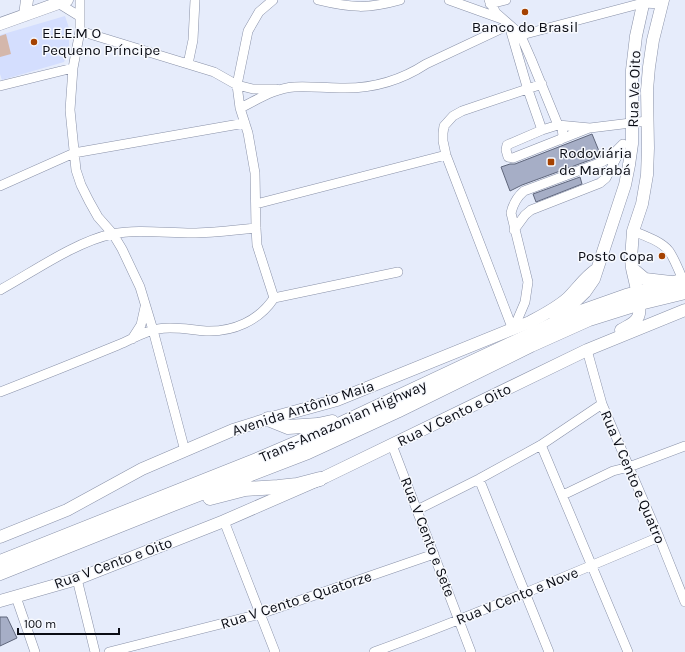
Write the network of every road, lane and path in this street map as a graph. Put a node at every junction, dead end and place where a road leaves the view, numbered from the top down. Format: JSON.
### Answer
{"nodes":[{"id":1,"x":27,"y":0,"type":"edge"},
{"id":2,"x":36,"y":0,"type":"edge"},
{"id":3,"x":80,"y":0,"type":"edge"},
{"id":4,"x":195,"y":0,"type":"edge"},
{"id":5,"x":273,"y":0,"type":"edge"},
{"id":6,"x":318,"y":0,"type":"edge"},
{"id":7,"x":400,"y":0,"type":"edge"},
{"id":8,"x":448,"y":0,"type":"edge"},
{"id":9,"x":506,"y":0,"type":"edge"},
{"id":10,"x":644,"y":1,"type":"edge"},
{"id":11,"x":489,"y":2,"type":"edge"},
{"id":12,"x":662,"y":2,"type":"edge"},
{"id":13,"x":58,"y":3,"type":"edge"},
{"id":14,"x":25,"y":15,"type":"junction"},
{"id":15,"x":79,"y":16,"type":"junction"},
{"id":16,"x":505,"y":22,"type":"junction"},
{"id":17,"x":0,"y":24,"type":"edge"},
{"id":18,"x":80,"y":31,"type":"junction"},
{"id":19,"x":516,"y":36,"type":"junction"},
{"id":20,"x":188,"y":64,"type":"junction"},
{"id":21,"x":73,"y":68,"type":"junction"},
{"id":22,"x":542,"y":84,"type":"junction"},
{"id":23,"x":237,"y":85,"type":"junction"},
{"id":24,"x":0,"y":86,"type":"edge"},
{"id":25,"x":278,"y":90,"type":"junction"},
{"id":26,"x":528,"y":90,"type":"junction"},
{"id":27,"x":240,"y":108,"type":"junction"},
{"id":28,"x":647,"y":120,"type":"junction"},
{"id":29,"x":245,"y":123,"type":"junction"},
{"id":30,"x":558,"y":124,"type":"junction"},
{"id":31,"x":632,"y":127,"type":"junction"},
{"id":32,"x":590,"y":128,"type":"junction"},
{"id":33,"x":542,"y":130,"type":"junction"},
{"id":34,"x":560,"y":140,"type":"junction"},
{"id":35,"x":623,"y":144,"type":"junction"},
{"id":36,"x":74,"y":153,"type":"junction"},
{"id":37,"x":446,"y":155,"type":"junction"},
{"id":38,"x":0,"y":186,"type":"edge"},
{"id":39,"x":256,"y":204,"type":"junction"},
{"id":40,"x":256,"y":228,"type":"junction"},
{"id":41,"x":514,"y":230,"type":"junction"},
{"id":42,"x":633,"y":231,"type":"junction"},
{"id":43,"x":113,"y":234,"type":"junction"},
{"id":44,"x":632,"y":268,"type":"junction"},
{"id":45,"x":597,"y":269,"type":"junction"},
{"id":46,"x":398,"y":272,"type":"dead end"},
{"id":47,"x":682,"y":284,"type":"edge"},
{"id":48,"x":0,"y":290,"type":"edge"},
{"id":49,"x":274,"y":298,"type":"junction"},
{"id":50,"x":638,"y":298,"type":"junction"},
{"id":51,"x":145,"y":306,"type":"junction"},
{"id":52,"x":685,"y":310,"type":"edge"},
{"id":53,"x":551,"y":324,"type":"junction"},
{"id":54,"x":153,"y":330,"type":"junction"},
{"id":55,"x":513,"y":330,"type":"junction"},
{"id":56,"x":132,"y":339,"type":"junction"},
{"id":57,"x":588,"y":350,"type":"junction"},
{"id":58,"x":0,"y":392,"type":"edge"},
{"id":59,"x":602,"y":404,"type":"junction"},
{"id":60,"x":371,"y":410,"type":"junction"},
{"id":61,"x":268,"y":419,"type":"junction"},
{"id":62,"x":392,"y":445,"type":"junction"},
{"id":63,"x":541,"y":445,"type":"junction"},
{"id":64,"x":685,"y":446,"type":"edge"},
{"id":65,"x":185,"y":450,"type":"junction"},
{"id":66,"x":629,"y":467,"type":"junction"},
{"id":67,"x":320,"y":479,"type":"junction"},
{"id":68,"x":479,"y":479,"type":"junction"},
{"id":69,"x":563,"y":495,"type":"junction"},
{"id":70,"x":173,"y":504,"type":"junction"},
{"id":71,"x":417,"y":510,"type":"junction"},
{"id":72,"x":224,"y":521,"type":"junction"},
{"id":73,"x":0,"y":537,"type":"edge"},
{"id":74,"x":659,"y":537,"type":"junction"},
{"id":75,"x":434,"y":554,"type":"junction"},
{"id":76,"x":0,"y":562,"type":"edge"},
{"id":77,"x":592,"y":565,"type":"junction"},
{"id":78,"x":0,"y":573,"type":"edge"},
{"id":79,"x":77,"y":578,"type":"junction"},
{"id":80,"x":525,"y":594,"type":"junction"},
{"id":81,"x":16,"y":597,"type":"junction"},
{"id":82,"x":0,"y":601,"type":"edge"},
{"id":83,"x":685,"y":602,"type":"edge"},
{"id":84,"x":260,"y":614,"type":"junction"},
{"id":85,"x":459,"y":620,"type":"junction"},
{"id":86,"x":35,"y":652,"type":"edge"},
{"id":87,"x":94,"y":652,"type":"edge"},
{"id":88,"x":109,"y":652,"type":"edge"},
{"id":89,"x":275,"y":652,"type":"edge"},
{"id":90,"x":374,"y":652,"type":"edge"},
{"id":91,"x":471,"y":652,"type":"edge"},
{"id":92,"x":549,"y":652,"type":"edge"},
{"id":93,"x":628,"y":652,"type":"edge"}],
"edges":[{"from":1,"to":14,"type":"main road"},
{"from":2,"to":13,"type":"main road"},
{"from":3,"to":15,"type":"street"},
{"from":4,"to":20,"type":"street"},
{"from":5,"to":23,"type":"street"},
{"from":6,"to":7,"type":"street"},
{"from":8,"to":16,"type":"street"},
{"from":9,"to":11,"type":"street"},
{"from":10,"to":12,"type":"street"},
{"from":10,"to":19,"type":"street"},
{"from":10,"to":31,"type":"main road","name":"Rua Ve Oito"},
{"from":11,"to":16,"type":"street"},
{"from":12,"to":28,"type":"main road","name":"Rua Ve Oito"},
{"from":13,"to":14,"type":"main road"},
{"from":13,"to":15,"type":"street"},
{"from":14,"to":17,"type":"main road"},
{"from":15,"to":18,"type":"street"},
{"from":16,"to":19,"type":"street"},
{"from":16,"to":25,"type":"street"},
{"from":18,"to":20,"type":"street"},
{"from":18,"to":21,"type":"street"},
{"from":19,"to":22,"type":"street"},
{"from":19,"to":26,"type":"street"},
{"from":20,"to":23,"type":"street"},
{"from":21,"to":24,"type":"street"},
{"from":21,"to":36,"type":"street"},
{"from":22,"to":26,"type":"street"},
{"from":22,"to":30,"type":"street"},
{"from":23,"to":25,"type":"street"},
{"from":23,"to":27,"type":"street"},
{"from":25,"to":27,"type":"street"},
{"from":26,"to":33,"type":"street"},
{"from":26,"to":37,"type":"street"},
{"from":27,"to":29,"type":"street"},
{"from":28,"to":31,"type":"street"},
{"from":28,"to":42,"type":"main road","name":"Rua Ve Oito"},
{"from":29,"to":36,"type":"street"},
{"from":29,"to":39,"type":"street"},
{"from":30,"to":32,"type":"street"},
{"from":30,"to":33,"type":"street"},
{"from":30,"to":34,"type":"street"},
{"from":31,"to":32,"type":"street"},
{"from":31,"to":35,"type":"street"},
{"from":31,"to":45,"type":"main road","name":"Rua Ve Oito"},
{"from":32,"to":34,"type":"street"},
{"from":33,"to":34,"type":"street"},
{"from":35,"to":41,"type":"street"},
{"from":35,"to":41,"type":"street"},
{"from":36,"to":38,"type":"street"},
{"from":36,"to":43,"type":"street"},
{"from":37,"to":39,"type":"street"},
{"from":37,"to":55,"type":"street"},
{"from":39,"to":40,"type":"street"},
{"from":40,"to":43,"type":"street"},
{"from":40,"to":49,"type":"street"},
{"from":41,"to":55,"type":"street"},
{"from":42,"to":44,"type":"main road","name":"Rua Ve Oito"},
{"from":42,"to":47,"type":"street"},
{"from":43,"to":48,"type":"street"},
{"from":43,"to":51,"type":"street"},
{"from":44,"to":47,"type":"main road"},
{"from":44,"to":50,"type":"main road","name":"Rua Ve Oito"},
{"from":45,"to":53,"type":"main road","name":"Rua Ve Oito"},
{"from":45,"to":55,"type":"main road","name":"Avenida Antônio Maia"},
{"from":46,"to":49,"type":"street"},
{"from":47,"to":50,"type":"highway","name":"Trans-Amazonian Highway"},
{"from":49,"to":54,"type":"street"},
{"from":50,"to":53,"type":"highway","name":"Trans-Amazonian Highway"},
{"from":50,"to":57,"type":"main road"},
{"from":50,"to":70,"type":"highway","name":"Trans-Amazonian Highway"},
{"from":51,"to":54,"type":"street"},
{"from":51,"to":56,"type":"street"},
{"from":52,"to":57,"type":"main road","name":"Rua V Cento e Oito"},
{"from":53,"to":60,"type":"highway","name":"Trans-Amazonian Highway"},
{"from":54,"to":56,"type":"street"},
{"from":54,"to":65,"type":"street"},
{"from":55,"to":61,"type":"main road","name":"Avenida Antônio Maia"},
{"from":56,"to":58,"type":"street"},
{"from":57,"to":59,"type":"street","name":"Rua V Cento e Quatro"},
{"from":57,"to":62,"type":"main road","name":"Rua V Cento e Oito"},
{"from":59,"to":63,"type":"street"},
{"from":59,"to":66,"type":"street","name":"Rua V Cento e Quatro"},
{"from":60,"to":61,"type":"highway"},
{"from":60,"to":76,"type":"highway","name":"Trans-Amazonian Highway"},
{"from":61,"to":65,"type":"main road","name":"Avenida Antônio Maia"},
{"from":62,"to":67,"type":"main road","name":"Rua V Cento e Oito"},
{"from":62,"to":71,"type":"street","name":"Rua V Cento e Sete"},
{"from":63,"to":68,"type":"street"},
{"from":63,"to":69,"type":"street"},
{"from":64,"to":66,"type":"street"},
{"from":65,"to":73,"type":"main road","name":"Avenida Antônio Maia"},
{"from":66,"to":69,"type":"street"},
{"from":66,"to":74,"type":"street","name":"Rua V Cento e Quatro"},
{"from":67,"to":70,"type":"highway"},
{"from":67,"to":72,"type":"main road","name":"Rua V Cento e Oito"},
{"from":68,"to":71,"type":"street"},
{"from":68,"to":80,"type":"street"},
{"from":69,"to":77,"type":"street"},
{"from":70,"to":78,"type":"highway","name":"Trans-Amazonian Highway"},
{"from":71,"to":75,"type":"street","name":"Rua V Cento e Sete"},
{"from":72,"to":79,"type":"main road","name":"Rua V Cento e Oito"},
{"from":72,"to":84,"type":"street"},
{"from":74,"to":77,"type":"street","name":"Rua V Cento e Nove"},
{"from":74,"to":83,"type":"street","name":"Rua V Cento e Quatro"},
{"from":75,"to":84,"type":"street","name":"Rua V Cento e Quatorze"},
{"from":75,"to":85,"type":"street","name":"Rua V Cento e Sete"},
{"from":77,"to":80,"type":"street","name":"Rua V Cento e Nove"},
{"from":77,"to":93,"type":"street"},
{"from":79,"to":81,"type":"main road","name":"Rua V Cento e Oito"},
{"from":79,"to":87,"type":"street"},
{"from":80,"to":85,"type":"street","name":"Rua V Cento e Nove"},
{"from":80,"to":92,"type":"street"},
{"from":81,"to":82,"type":"main road","name":"Rua V Cento e Oito"},
{"from":81,"to":86,"type":"street"},
{"from":84,"to":88,"type":"street","name":"Rua V Cento e Quatorze"},
{"from":84,"to":89,"type":"street"},
{"from":85,"to":90,"type":"street","name":"Rua V Cento e Nove"},
{"from":85,"to":91,"type":"street","name":"Rua V Cento e Sete"}]}
